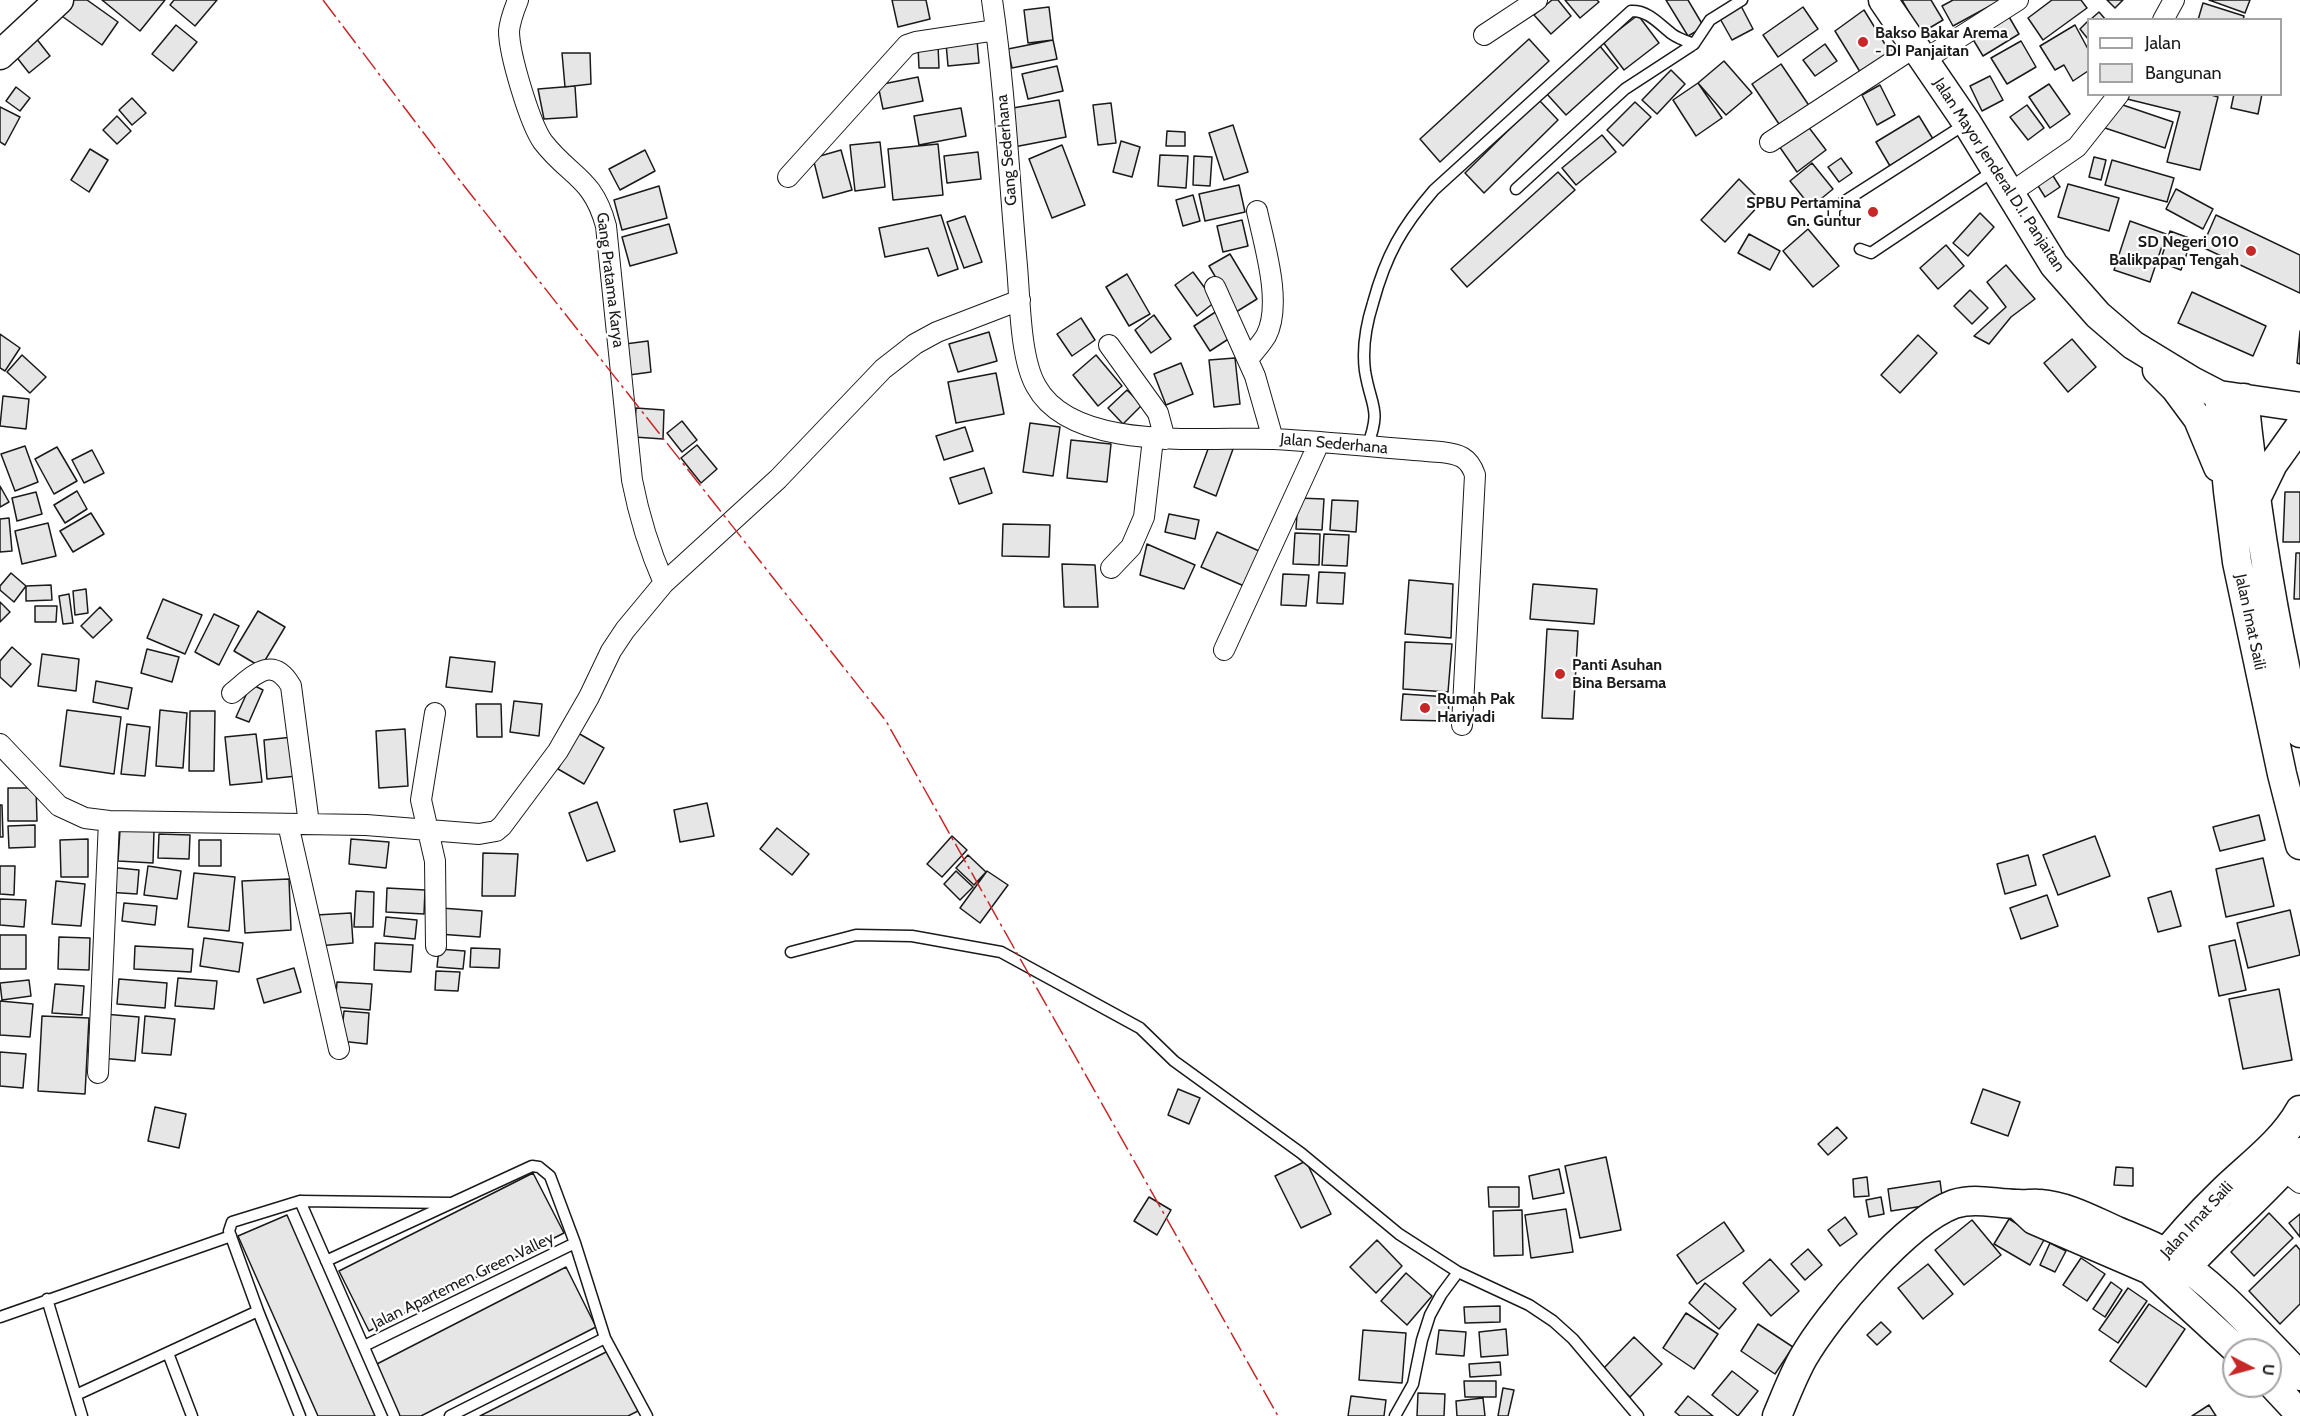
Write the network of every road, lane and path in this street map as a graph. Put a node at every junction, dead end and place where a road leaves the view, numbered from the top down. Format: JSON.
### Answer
{"nodes":[{"id":1,"x":58,"y":0,"type":"edge"},
{"id":2,"x":518,"y":0,"type":"edge"},
{"id":3,"x":992,"y":0,"type":"edge"},
{"id":4,"x":1537,"y":0,"type":"edge"},
{"id":5,"x":1742,"y":0,"type":"edge"},
{"id":6,"x":1882,"y":0,"type":"edge"},
{"id":7,"x":2019,"y":0,"type":"edge"},
{"id":8,"x":2174,"y":0,"type":"edge"},
{"id":9,"x":2164,"y":18,"type":"edge"},
{"id":10,"x":996,"y":30,"type":"junction"},
{"id":11,"x":1484,"y":35,"type":"dead end"},
{"id":12,"x":1694,"y":44,"type":"junction"},
{"id":13,"x":1920,"y":54,"type":"junction"},
{"id":14,"x":0,"y":55,"type":"edge"},
{"id":15,"x":2117,"y":96,"type":"edge"},
{"id":16,"x":1967,"y":123,"type":"junction"},
{"id":17,"x":1770,"y":142,"type":"dead end"},
{"id":18,"x":1995,"y":170,"type":"junction"},
{"id":19,"x":788,"y":177,"type":"dead end"},
{"id":20,"x":1516,"y":189,"type":"dead end"},
{"id":21,"x":2009,"y":194,"type":"junction"},
{"id":22,"x":1257,"y":210,"type":"dead end"},
{"id":23,"x":1834,"y":217,"type":"dead end"},
{"id":24,"x":1860,"y":249,"type":"dead end"},
{"id":25,"x":1215,"y":287,"type":"dead end"},
{"id":26,"x":1020,"y":300,"type":"junction"},
{"id":27,"x":1108,"y":345,"type":"dead end"},
{"id":28,"x":2133,"y":345,"type":"junction"},
{"id":29,"x":1248,"y":359,"type":"junction"},
{"id":30,"x":2232,"y":396,"type":"junction"},
{"id":31,"x":2300,"y":407,"type":"edge"},
{"id":32,"x":2300,"y":426,"type":"edge"},
{"id":33,"x":1159,"y":439,"type":"junction"},
{"id":34,"x":1273,"y":439,"type":"junction"},
{"id":35,"x":1320,"y":443,"type":"junction"},
{"id":36,"x":1367,"y":447,"type":"junction"},
{"id":37,"x":2228,"y":491,"type":"junction"},
{"id":38,"x":2255,"y":501,"type":"junction"},
{"id":39,"x":1111,"y":568,"type":"dead end"},
{"id":40,"x":664,"y":583,"type":"junction"},
{"id":41,"x":1224,"y":650,"type":"dead end"},
{"id":42,"x":232,"y":693,"type":"dead end"},
{"id":43,"x":435,"y":713,"type":"dead end"},
{"id":44,"x":1462,"y":725,"type":"dead end"},
{"id":45,"x":2300,"y":733,"type":"edge"},
{"id":46,"x":0,"y":744,"type":"edge"},
{"id":47,"x":110,"y":821,"type":"junction"},
{"id":48,"x":288,"y":824,"type":"junction"},
{"id":49,"x":309,"y":824,"type":"junction"},
{"id":50,"x":427,"y":830,"type":"junction"},
{"id":51,"x":2300,"y":845,"type":"edge"},
{"id":52,"x":436,"y":946,"type":"dead end"},
{"id":53,"x":790,"y":952,"type":"dead end"},
{"id":54,"x":339,"y":1049,"type":"dead end"},
{"id":55,"x":98,"y":1073,"type":"dead end"},
{"id":56,"x":2300,"y":1110,"type":"edge"},
{"id":57,"x":2295,"y":1168,"type":"edge"},
{"id":58,"x":300,"y":1201,"type":"junction"},
{"id":59,"x":450,"y":1203,"type":"junction"},
{"id":60,"x":231,"y":1236,"type":"junction"},
{"id":61,"x":575,"y":1243,"type":"junction"},
{"id":62,"x":326,"y":1261,"type":"junction"},
{"id":63,"x":2168,"y":1270,"type":"junction"},
{"id":64,"x":1458,"y":1272,"type":"junction"},
{"id":65,"x":47,"y":1299,"type":"junction"},
{"id":66,"x":258,"y":1311,"type":"junction"},
{"id":67,"x":0,"y":1317,"type":"edge"},
{"id":68,"x":605,"y":1338,"type":"junction"},
{"id":69,"x":2228,"y":1338,"type":"edge"},
{"id":70,"x":364,"y":1346,"type":"junction"},
{"id":71,"x":168,"y":1353,"type":"junction"},
{"id":72,"x":2300,"y":1376,"type":"edge"},
{"id":73,"x":76,"y":1395,"type":"junction"},
{"id":74,"x":2282,"y":1395,"type":"edge"},
{"id":75,"x":2300,"y":1414,"type":"edge"},
{"id":76,"x":82,"y":1416,"type":"edge"},
{"id":77,"x":192,"y":1416,"type":"edge"},
{"id":78,"x":300,"y":1416,"type":"edge"},
{"id":79,"x":394,"y":1416,"type":"edge"},
{"id":80,"x":450,"y":1416,"type":"edge"},
{"id":81,"x":647,"y":1416,"type":"edge"},
{"id":82,"x":1395,"y":1416,"type":"edge"},
{"id":83,"x":1638,"y":1416,"type":"edge"},
{"id":84,"x":1777,"y":1416,"type":"edge"}],
"edges":[{"from":1,"to":14,"type":"main road"},
{"from":2,"to":40,"type":"street","name":"Gang Pratama Karya"},
{"from":3,"to":10,"type":"street","name":"Gang Sederhana"},
{"from":4,"to":11,"type":"street"},
{"from":5,"to":12,"type":"lane"},
{"from":6,"to":13,"type":"main road","name":"Jalan Mayor Jenderal D.I. Panjaitan"},
{"from":7,"to":13,"type":"street"},
{"from":8,"to":9,"type":"street"},
{"from":10,"to":19,"type":"street"},
{"from":10,"to":26,"type":"street","name":"Gang Sederhana"},
{"from":12,"to":20,"type":"lane"},
{"from":12,"to":36,"type":"lane"},
{"from":13,"to":16,"type":"main road","name":"Jalan Mayor Jenderal D.I. Panjaitan"},
{"from":13,"to":17,"type":"street"},
{"from":15,"to":21,"type":"street"},
{"from":16,"to":18,"type":"main road","name":"Jalan Mayor Jenderal D.I. Panjaitan"},
{"from":16,"to":23,"type":"lane"},
{"from":18,"to":21,"type":"main road","name":"Jalan Mayor Jenderal D.I. Panjaitan"},
{"from":18,"to":24,"type":"lane"},
{"from":21,"to":28,"type":"main road","name":"Jalan Mayor Jenderal D.I. Panjaitan"},
{"from":22,"to":29,"type":"street"},
{"from":25,"to":29,"type":"street"},
{"from":26,"to":33,"type":"street","name":"Jalan Sederhana"},
{"from":26,"to":40,"type":"street"},
{"from":27,"to":33,"type":"street"},
{"from":28,"to":30,"type":"main road","name":"Jalan Mayor Jenderal D.I. Panjaitan"},
{"from":28,"to":37,"type":"main road"},
{"from":29,"to":34,"type":"street"},
{"from":30,"to":31,"type":"main road","name":"Jalan Mayor Jenderal D.I. Panjaitan"},
{"from":30,"to":37,"type":"main road","name":"Jalan Imat Saili"},
{"from":30,"to":38,"type":"main road","name":"Jalan Imat Saili"},
{"from":32,"to":38,"type":"main road"},
{"from":33,"to":34,"type":"street","name":"Jalan Sederhana"},
{"from":33,"to":39,"type":"street"},
{"from":34,"to":35,"type":"street","name":"Jalan Sederhana"},
{"from":35,"to":36,"type":"street","name":"Jalan Sederhana"},
{"from":35,"to":41,"type":"street"},
{"from":36,"to":44,"type":"street","name":"Jalan Sederhana"},
{"from":37,"to":51,"type":"main road","name":"Jalan Imat Saili"},
{"from":38,"to":45,"type":"main road","name":"Jalan Imat Saili"},
{"from":40,"to":50,"type":"street"},
{"from":42,"to":49,"type":"street"},
{"from":43,"to":50,"type":"street"},
{"from":46,"to":47,"type":"street"},
{"from":47,"to":48,"type":"street"},
{"from":47,"to":55,"type":"street"},
{"from":48,"to":49,"type":"street"},
{"from":48,"to":54,"type":"street"},
{"from":49,"to":50,"type":"street"},
{"from":50,"to":52,"type":"street"},
{"from":53,"to":64,"type":"lane"},
{"from":56,"to":63,"type":"main road","name":"Jalan Imat Saili"},
{"from":57,"to":63,"type":"main road","name":"Jalan Imat Saili"},
{"from":58,"to":59,"type":"lane","name":"Jalan Apartemen Green Valley"},
{"from":58,"to":60,"type":"lane","name":"Jalan Apartemen Green Valley"},
{"from":58,"to":62,"type":"lane","name":"Jalan Apartemen Green Valley"},
{"from":59,"to":61,"type":"lane","name":"Jalan Apartemen Green Valley"},
{"from":59,"to":62,"type":"lane","name":"Jalan Apartemen Green Valley"},
{"from":60,"to":65,"type":"lane"},
{"from":60,"to":66,"type":"lane"},
{"from":61,"to":68,"type":"lane","name":"Jalan Apartemen Green Valley"},
{"from":61,"to":70,"type":"lane","name":"Jalan Apartemen Green Valley"},
{"from":62,"to":70,"type":"lane","name":"Jalan Apartemen Green Valley"},
{"from":63,"to":69,"type":"main road"},
{"from":63,"to":72,"type":"main road"},
{"from":63,"to":84,"type":"main road"},
{"from":64,"to":82,"type":"lane"},
{"from":64,"to":83,"type":"lane"},
{"from":65,"to":67,"type":"lane"},
{"from":65,"to":73,"type":"lane"},
{"from":66,"to":71,"type":"lane"},
{"from":66,"to":78,"type":"lane"},
{"from":68,"to":80,"type":"lane"},
{"from":68,"to":81,"type":"lane","name":"Jalan Apartemen Green Valley"},
{"from":70,"to":79,"type":"lane","name":"Jalan Apartemen Green Valley"},
{"from":71,"to":73,"type":"lane"},
{"from":71,"to":77,"type":"lane"},
{"from":73,"to":76,"type":"lane"},
{"from":74,"to":75,"type":"main road"}]}
